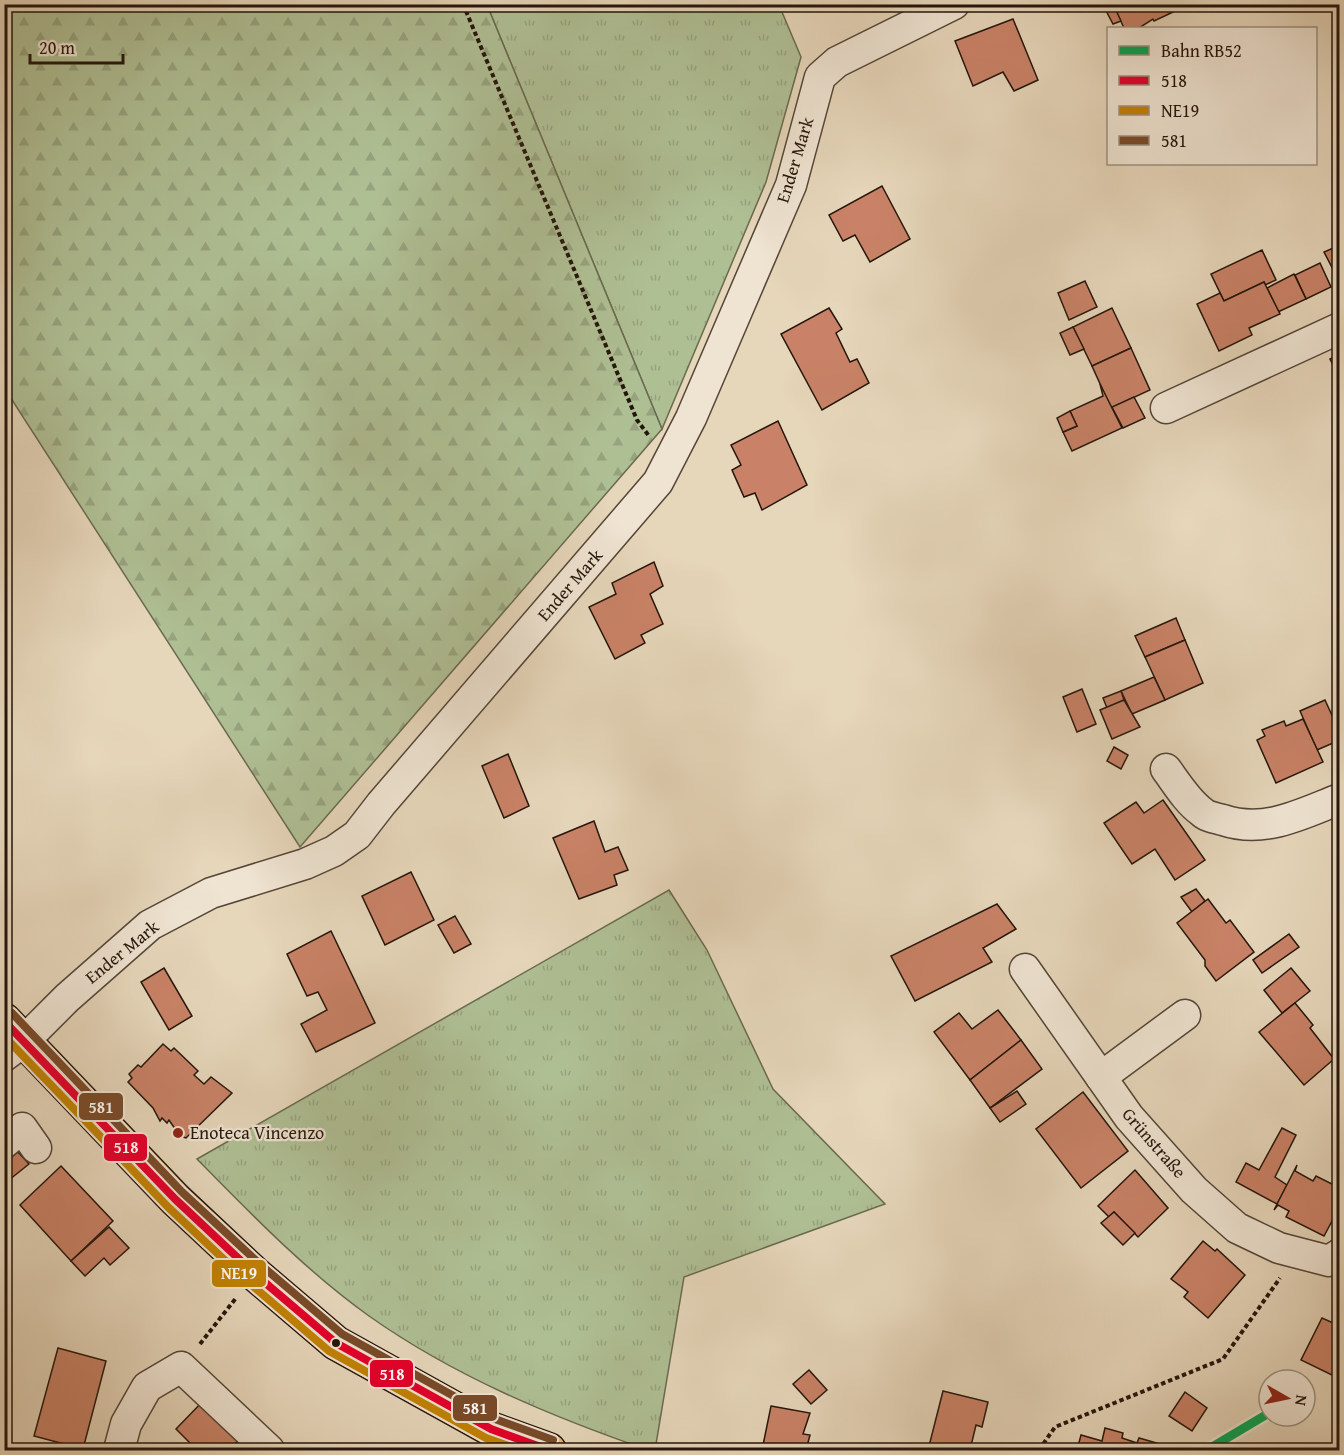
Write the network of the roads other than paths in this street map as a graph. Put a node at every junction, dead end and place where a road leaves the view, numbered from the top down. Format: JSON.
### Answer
{"nodes":[{"id":1,"x":954,"y":4,"type":"edge"},
{"id":2,"x":1340,"y":328,"type":"edge"},
{"id":3,"x":1166,"y":408,"type":"dead end"},
{"id":4,"x":1166,"y":769,"type":"dead end"},
{"id":5,"x":1340,"y":799,"type":"edge"},
{"id":6,"x":1025,"y":969,"type":"dead end"},
{"id":7,"x":1185,"y":1015,"type":"dead end"},
{"id":8,"x":11,"y":1039,"type":"edge"},
{"id":9,"x":1101,"y":1077,"type":"junction"},
{"id":10,"x":4,"y":1143,"type":"edge"},
{"id":11,"x":36,"y":1148,"type":"dead end"},
{"id":12,"x":1336,"y":1261,"type":"edge"},
{"id":13,"x":119,"y":1450,"type":"edge"},
{"id":14,"x":269,"y":1450,"type":"edge"},
{"id":15,"x":549,"y":1450,"type":"edge"}],
"edges":[{"from":1,"to":8,"type":"street","name":"Ender Mark"},
{"from":2,"to":3,"type":"street"},
{"from":4,"to":5,"type":"street"},
{"from":6,"to":9,"type":"street","name":"Grünstraße"},
{"from":7,"to":9,"type":"street"},
{"from":8,"to":15,"type":"main road"},
{"from":9,"to":12,"type":"street","name":"Grünstraße"},
{"from":10,"to":11,"type":"street"},
{"from":13,"to":14,"type":"street"}]}
